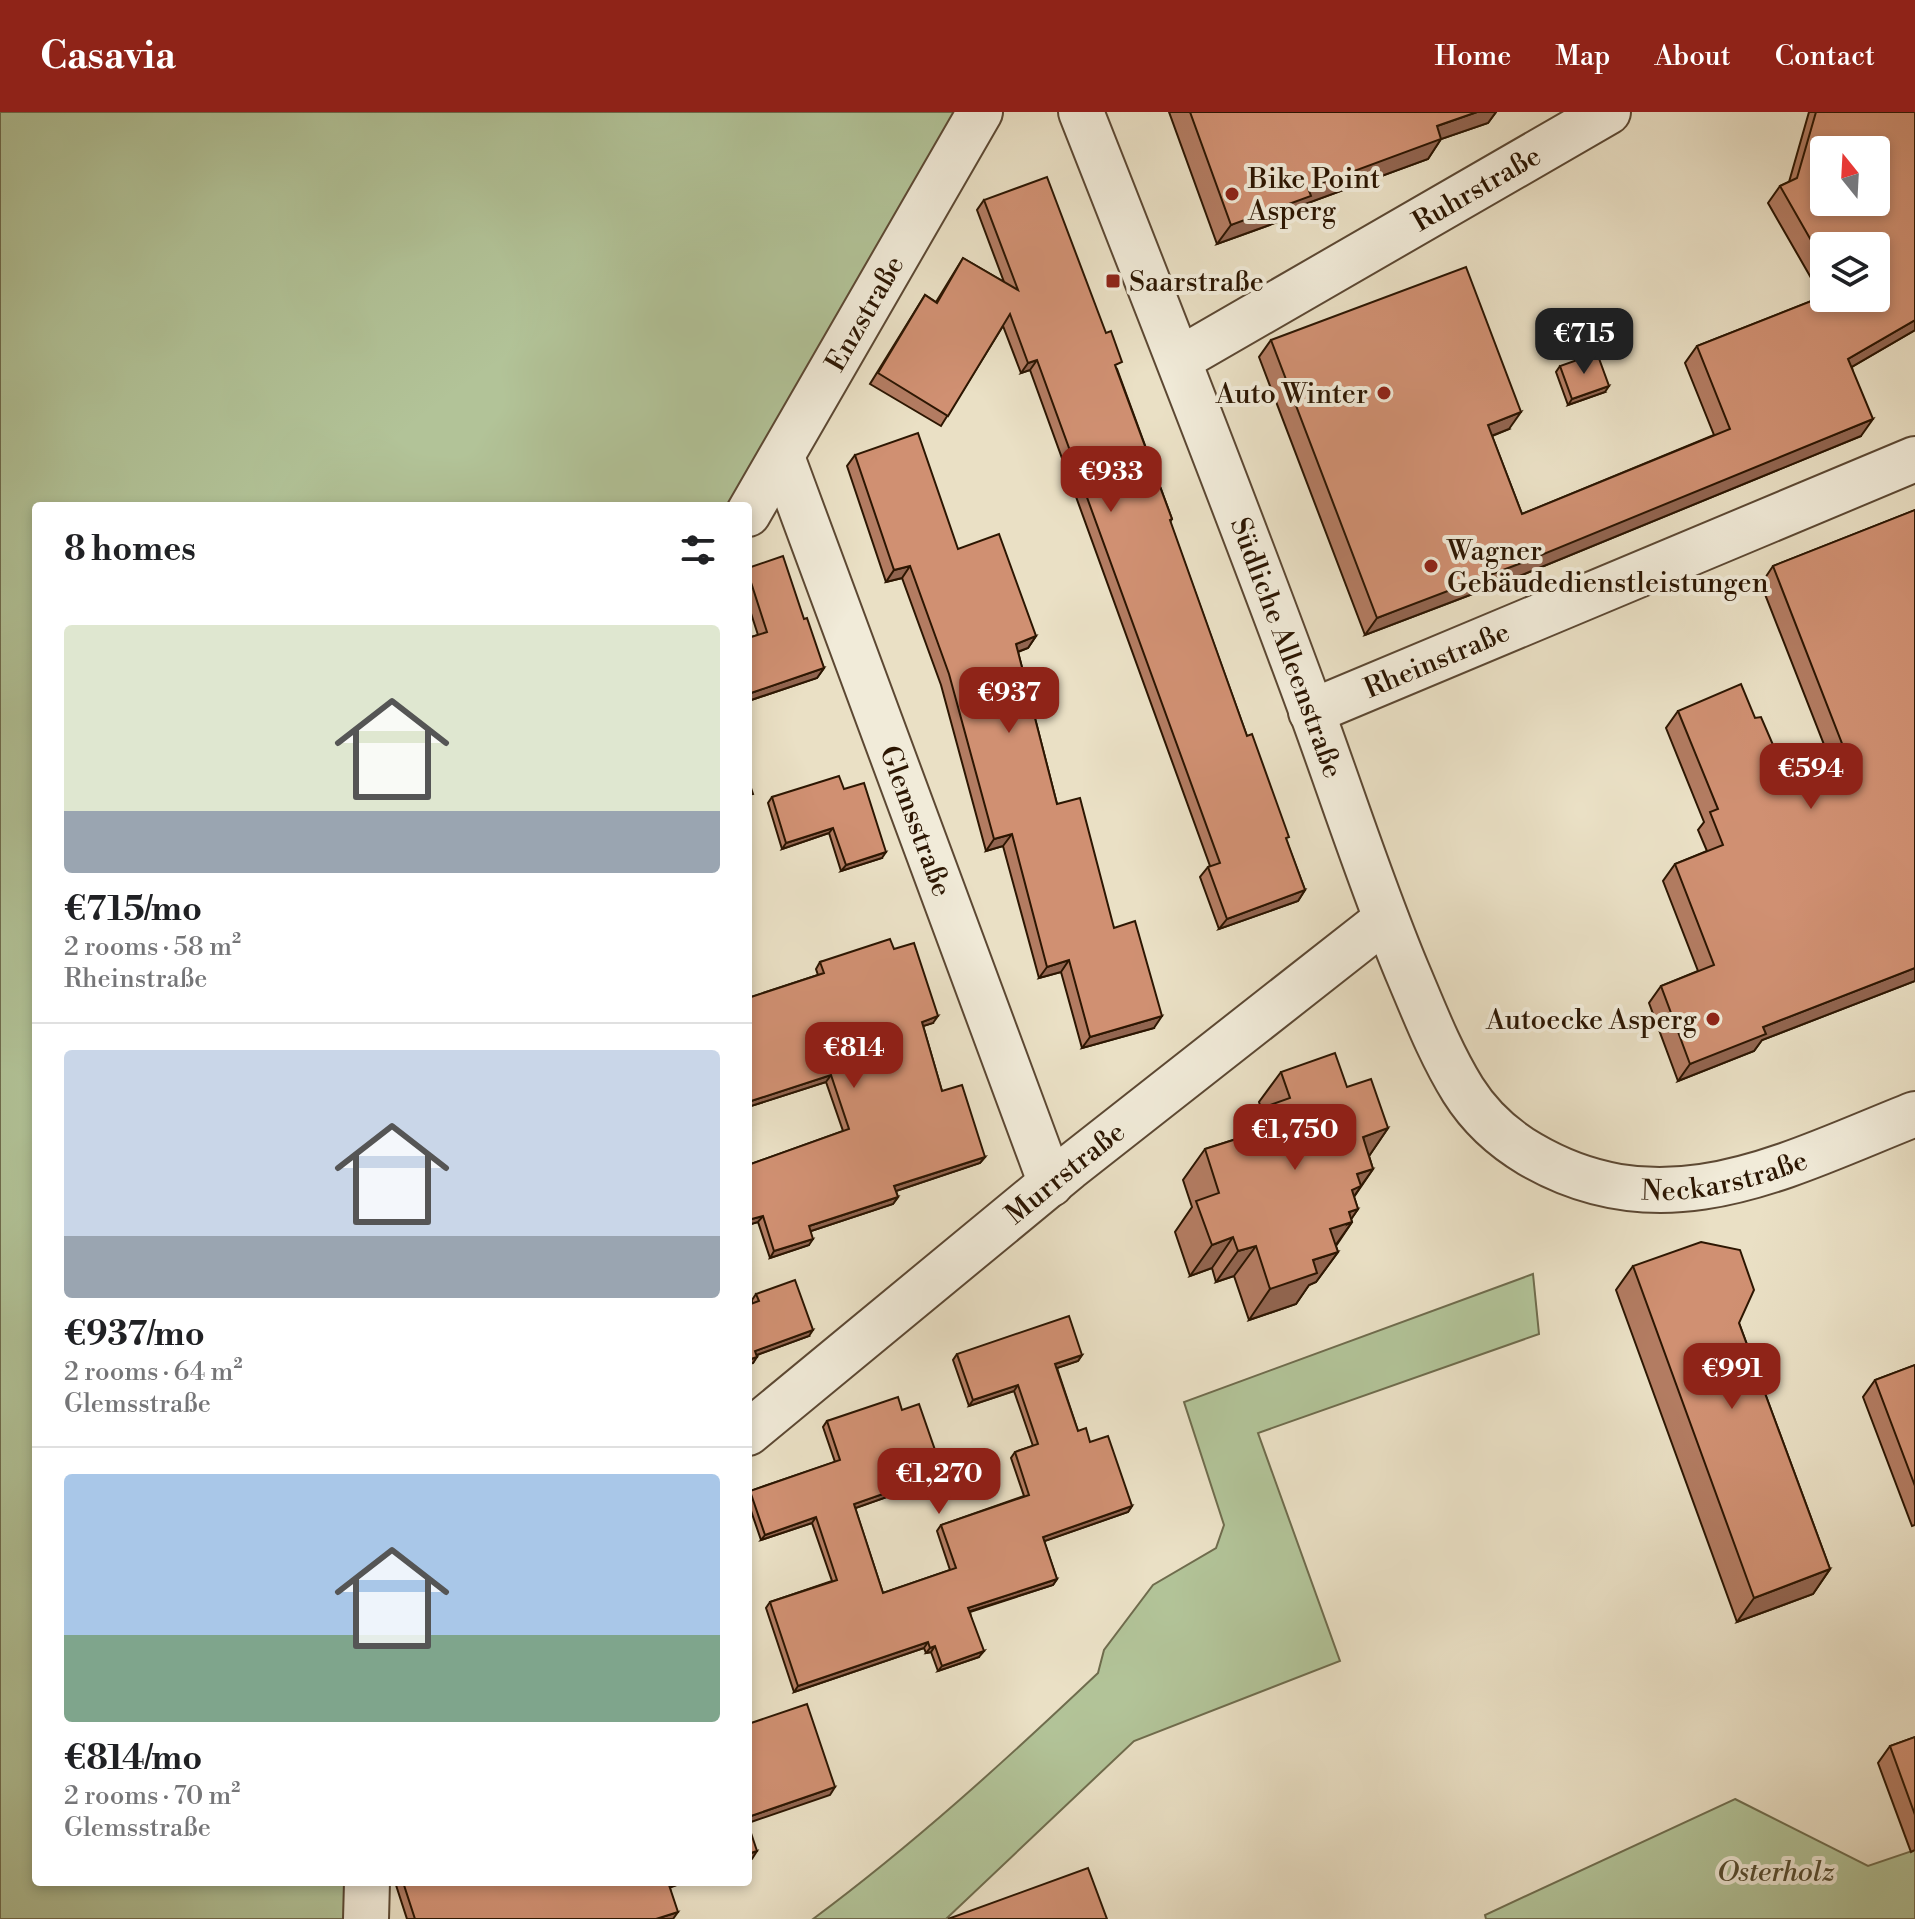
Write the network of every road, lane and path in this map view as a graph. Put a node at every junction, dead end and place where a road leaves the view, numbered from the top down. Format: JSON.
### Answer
{"nodes":[{"id":1,"x":980,"y":112,"type":"edge"},
{"id":2,"x":1081,"y":112,"type":"edge"},
{"id":3,"x":1608,"y":112,"type":"edge"},
{"id":4,"x":1180,"y":359,"type":"junction"},
{"id":5,"x":782,"y":457,"type":"junction"},
{"id":6,"x":1915,"y":459,"type":"edge"},
{"id":7,"x":752,"y":507,"type":"edge"},
{"id":8,"x":1311,"y":712,"type":"junction"},
{"id":9,"x":1386,"y":919,"type":"junction"},
{"id":10,"x":1915,"y":1114,"type":"edge"},
{"id":11,"x":1532,"y":1155,"type":"joint"},
{"id":12,"x":1051,"y":1184,"type":"junction"},
{"id":13,"x":752,"y":1430,"type":"edge"},
{"id":14,"x":367,"y":1886,"type":"edge"},
{"id":15,"x":366,"y":1919,"type":"edge"}],
"edges":[{"from":1,"to":5,"type":"street","name":"Enzstraße"},
{"from":2,"to":4,"type":"street","name":"Südliche Alleenstraße"},
{"from":3,"to":4,"type":"street","name":"Ruhrstraße"},
{"from":4,"to":8,"type":"street","name":"Südliche Alleenstraße"},
{"from":5,"to":7,"type":"street","name":"Enzstraße"},
{"from":5,"to":12,"type":"street","name":"Glemsstraße"},
{"from":6,"to":8,"type":"street","name":"Rheinstraße"},
{"from":8,"to":9,"type":"street","name":"Südliche Alleenstraße"},
{"from":9,"to":11,"type":"street","name":"Südliche Alleenstraße"},
{"from":9,"to":12,"type":"street","name":"Murrstraße"},
{"from":10,"to":11,"type":"street","name":"Neckarstraße"},
{"from":12,"to":13,"type":"street","name":"Murrstraße"},
{"from":14,"to":15,"type":"street"}]}
